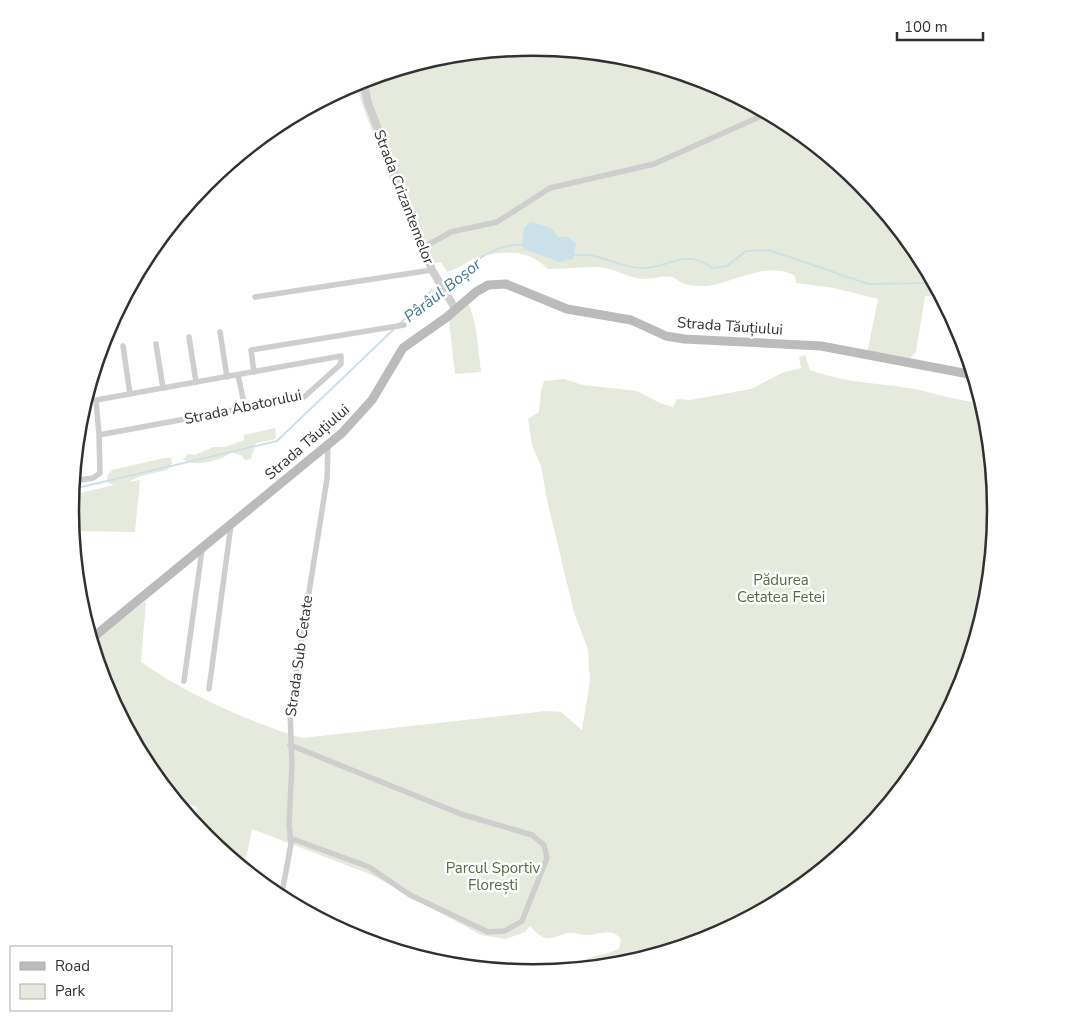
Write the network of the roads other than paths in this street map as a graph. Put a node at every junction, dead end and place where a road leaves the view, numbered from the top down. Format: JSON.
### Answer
{"nodes":[{"id":1,"x":365,"y":89,"type":"edge"},
{"id":2,"x":761,"y":117,"type":"edge"},
{"id":3,"x":424,"y":247,"type":"junction"},
{"id":4,"x":432,"y":270,"type":"junction"},
{"id":5,"x":255,"y":297,"type":"dead end"},
{"id":6,"x":453,"y":308,"type":"junction"},
{"id":7,"x":404,"y":325,"type":"dead end"},
{"id":8,"x":220,"y":332,"type":"dead end"},
{"id":9,"x":189,"y":338,"type":"dead end"},
{"id":10,"x":156,"y":344,"type":"dead end"},
{"id":11,"x":123,"y":346,"type":"dead end"},
{"id":12,"x":254,"y":372,"type":"junction"},
{"id":13,"x":967,"y":374,"type":"edge"},
{"id":14,"x":238,"y":375,"type":"junction"},
{"id":15,"x":227,"y":377,"type":"junction"},
{"id":16,"x":196,"y":382,"type":"junction"},
{"id":17,"x":163,"y":388,"type":"junction"},
{"id":18,"x":130,"y":394,"type":"junction"},
{"id":19,"x":245,"y":408,"type":"junction"},
{"id":20,"x":99,"y":435,"type":"junction"},
{"id":21,"x":328,"y":445,"type":"junction"},
{"id":22,"x":80,"y":480,"type":"edge"},
{"id":23,"x":231,"y":525,"type":"junction"},
{"id":24,"x":202,"y":550,"type":"junction"},
{"id":25,"x":97,"y":634,"type":"edge"},
{"id":26,"x":184,"y":681,"type":"dead end"},
{"id":27,"x":209,"y":689,"type":"dead end"},
{"id":28,"x":290,"y":745,"type":"junction"},
{"id":29,"x":290,"y":838,"type":"junction"},
{"id":30,"x":283,"y":889,"type":"edge"}],
"edges":[{"from":1,"to":3,"type":"street","name":"Strada Crizantemelor"},
{"from":2,"to":3,"type":"street"},
{"from":3,"to":4,"type":"street","name":"Strada Crizantemelor"},
{"from":4,"to":5,"type":"street"},
{"from":4,"to":6,"type":"street","name":"Strada Crizantemelor"},
{"from":6,"to":13,"type":"main road","name":"Strada Tăuțiului"},
{"from":6,"to":21,"type":"main road","name":"Strada Tăuțiului"},
{"from":7,"to":12,"type":"street"},
{"from":8,"to":15,"type":"street"},
{"from":9,"to":16,"type":"street"},
{"from":10,"to":17,"type":"street"},
{"from":11,"to":18,"type":"street"},
{"from":12,"to":14,"type":"street","name":"Strada Abatorului"},
{"from":12,"to":19,"type":"street","name":"Strada Abatorului"},
{"from":14,"to":15,"type":"street","name":"Strada Abatorului"},
{"from":14,"to":19,"type":"street"},
{"from":15,"to":16,"type":"street","name":"Strada Abatorului"},
{"from":16,"to":17,"type":"street","name":"Strada Abatorului"},
{"from":17,"to":18,"type":"street","name":"Strada Abatorului"},
{"from":18,"to":20,"type":"street","name":"Strada Abatorului"},
{"from":19,"to":20,"type":"street","name":"Strada Abatorului"},
{"from":20,"to":22,"type":"street","name":"Strada Abatorului"},
{"from":21,"to":23,"type":"main road","name":"Strada Tăuțiului"},
{"from":21,"to":28,"type":"street","name":"Strada Sub Cetate"},
{"from":23,"to":24,"type":"main road","name":"Strada Tăuțiului"},
{"from":23,"to":27,"type":"street"},
{"from":24,"to":25,"type":"main road","name":"Strada Tăuțiului"},
{"from":24,"to":26,"type":"street"},
{"from":28,"to":29,"type":"street","name":"Strada Sub Cetate"},
{"from":28,"to":29,"type":"street"},
{"from":29,"to":30,"type":"street","name":"Strada Sub Cetate"}]}
